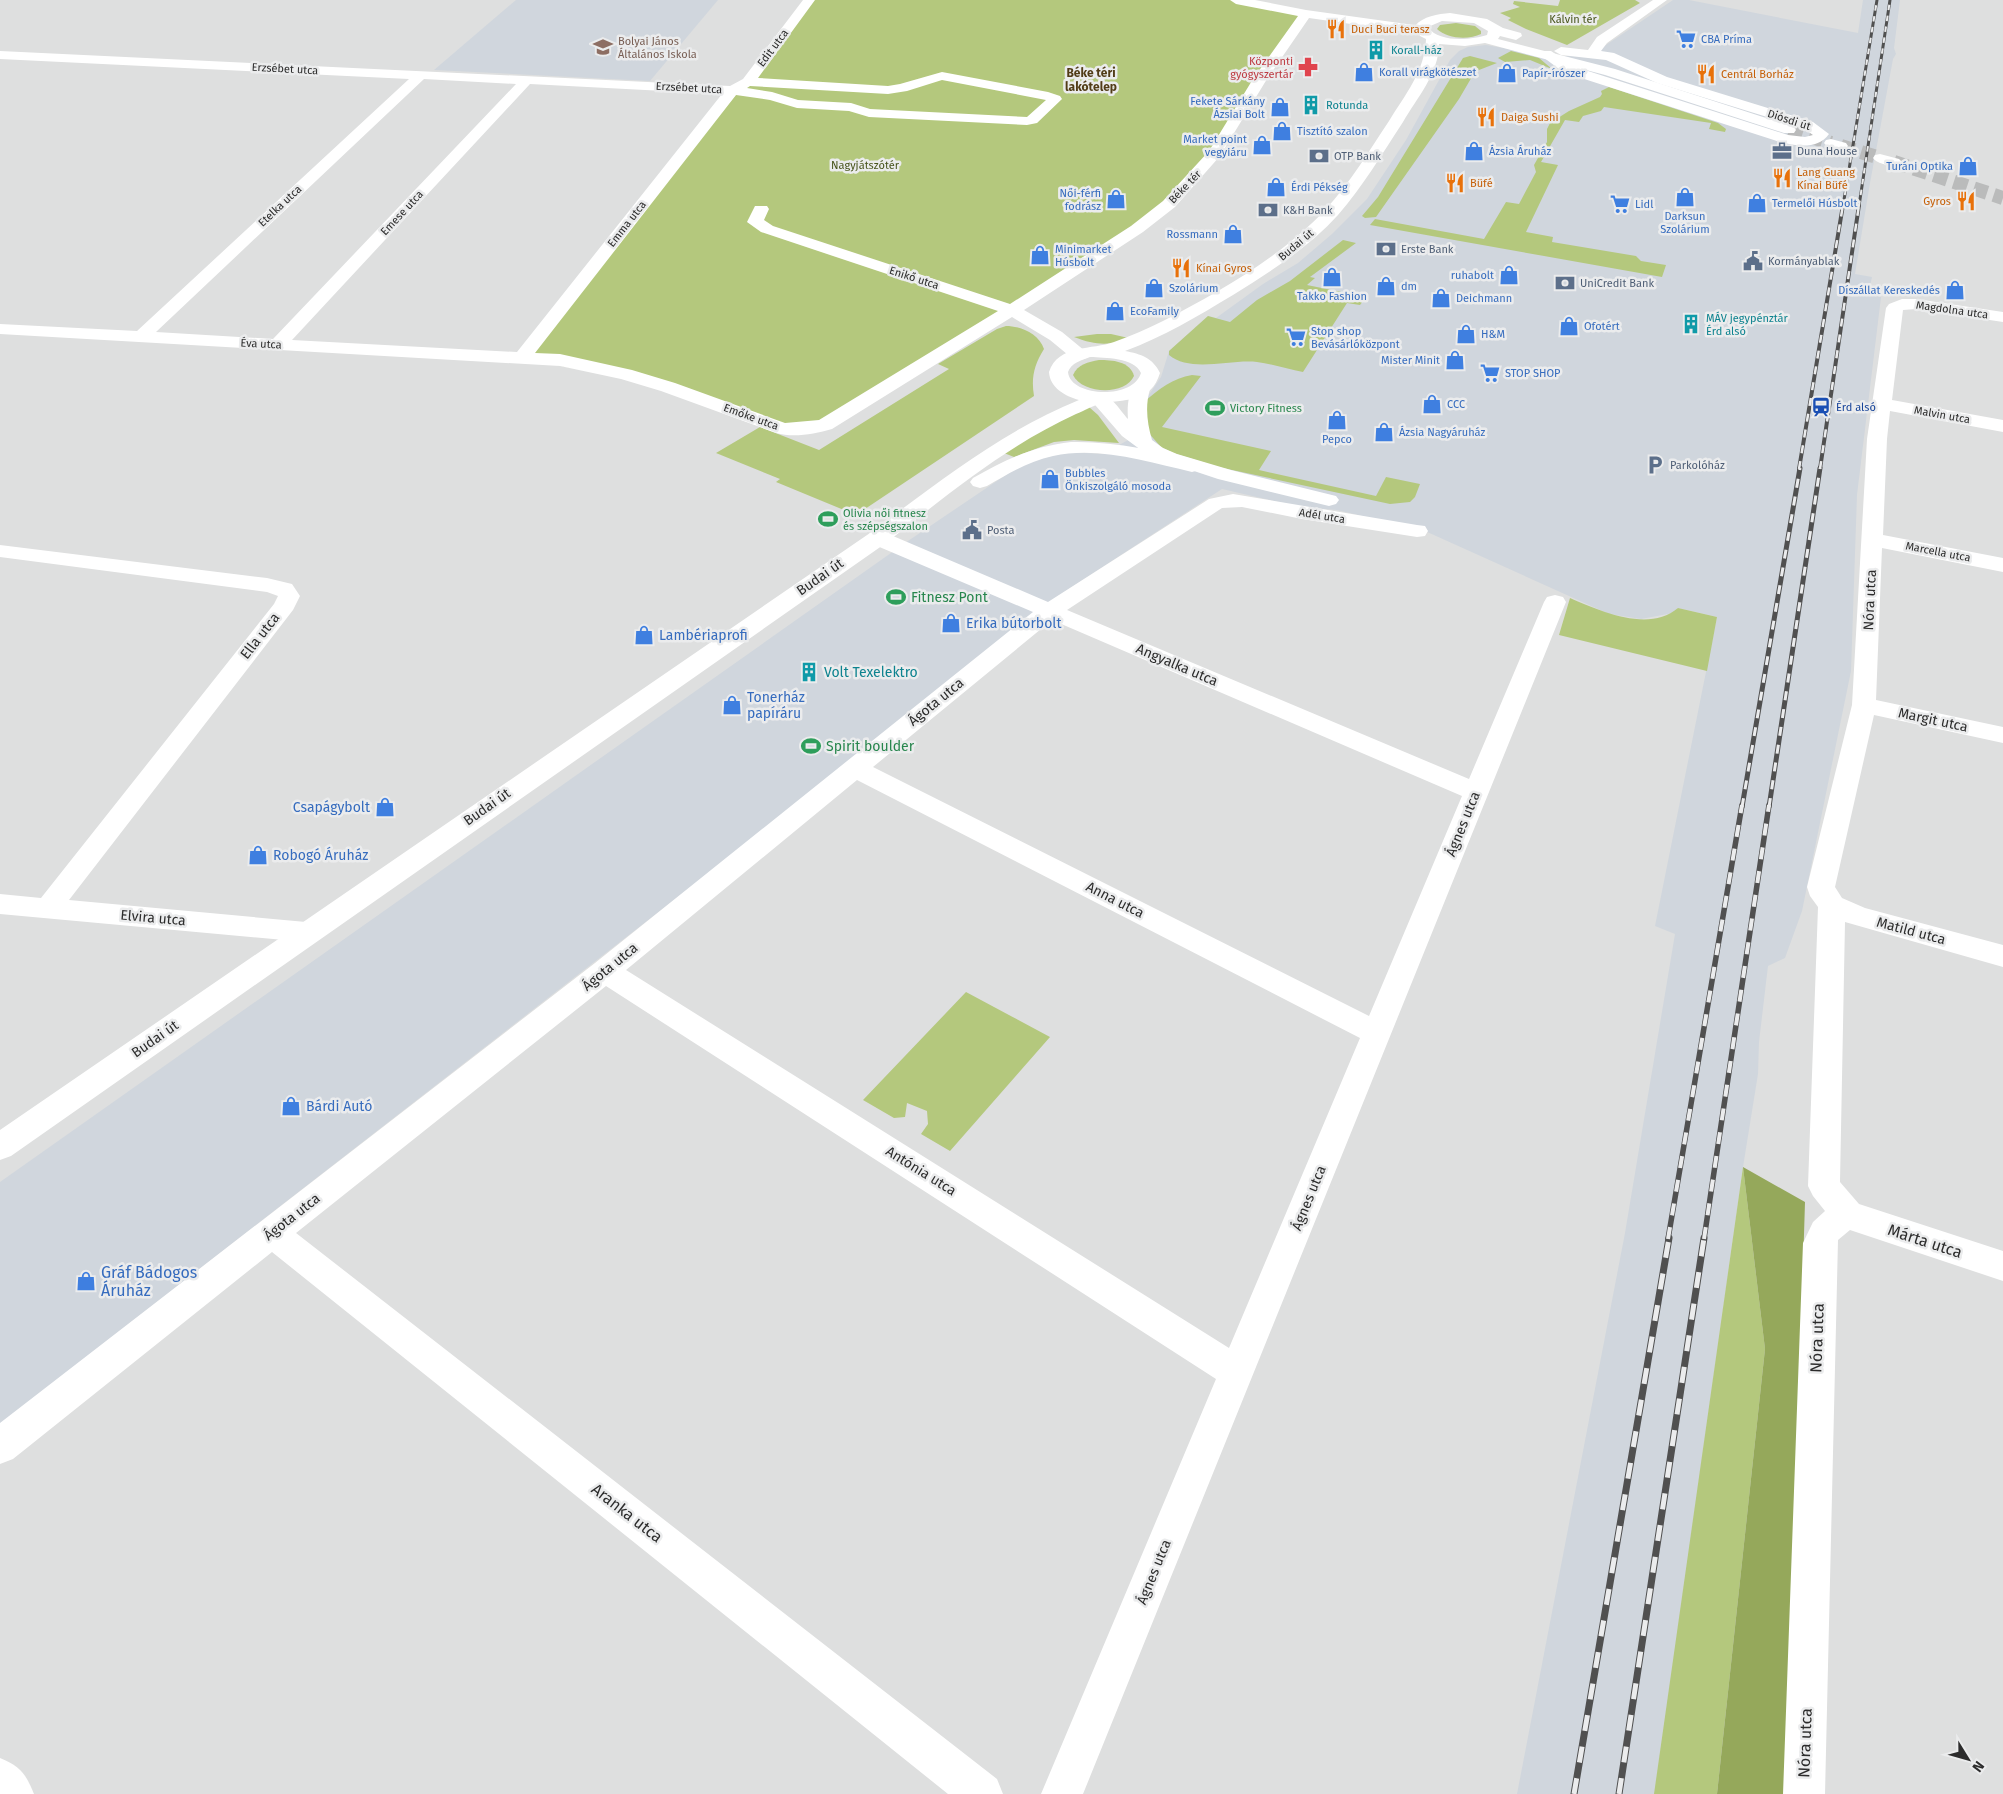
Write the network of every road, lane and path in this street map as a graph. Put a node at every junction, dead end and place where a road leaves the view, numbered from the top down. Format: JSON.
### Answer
{"nodes":[{"id":1,"x":809,"y":0,"type":"edge"},
{"id":2,"x":1236,"y":0,"type":"edge"},
{"id":3,"x":1661,"y":0,"type":"edge"},
{"id":4,"x":1450,"y":4,"type":"dead end"},
{"id":5,"x":1473,"y":6,"type":"dead end"},
{"id":6,"x":1306,"y":14,"type":"junction"},
{"id":7,"x":1482,"y":22,"type":"junction"},
{"id":8,"x":1430,"y":26,"type":"junction"},
{"id":9,"x":1491,"y":35,"type":"junction"},
{"id":10,"x":1468,"y":42,"type":"junction"},
{"id":11,"x":1561,"y":51,"type":"junction"},
{"id":12,"x":1546,"y":54,"type":"junction"},
{"id":13,"x":1593,"y":54,"type":"junction"},
{"id":14,"x":0,"y":55,"type":"edge"},
{"id":15,"x":1610,"y":72,"type":"junction"},
{"id":16,"x":420,"y":76,"type":"junction"},
{"id":17,"x":526,"y":81,"type":"junction"},
{"id":18,"x":748,"y":82,"type":"junction"},
{"id":19,"x":1420,"y":83,"type":"junction"},
{"id":20,"x":732,"y":90,"type":"junction"},
{"id":21,"x":1789,"y":130,"type":"tunnel mouth"},
{"id":22,"x":760,"y":209,"type":"dead end"},
{"id":23,"x":1902,"y":304,"type":"joint"},
{"id":24,"x":1200,"y":307,"type":"junction"},
{"id":25,"x":1012,"y":310,"type":"junction"},
{"id":26,"x":2003,"y":317,"type":"edge"},
{"id":27,"x":0,"y":329,"type":"edge"},
{"id":28,"x":141,"y":337,"type":"junction"},
{"id":29,"x":277,"y":345,"type":"junction"},
{"id":30,"x":1103,"y":352,"type":"junction"},
{"id":31,"x":1078,"y":355,"type":"junction"},
{"id":32,"x":522,"y":358,"type":"junction"},
{"id":33,"x":1144,"y":364,"type":"junction"},
{"id":34,"x":1141,"y":389,"type":"junction"},
{"id":35,"x":1050,"y":393,"type":"junction"},
{"id":36,"x":1099,"y":398,"type":"junction"},
{"id":37,"x":1882,"y":404,"type":"junction"},
{"id":38,"x":2003,"y":426,"type":"edge"},
{"id":39,"x":1143,"y":442,"type":"junction"},
{"id":40,"x":973,"y":466,"type":"junction"},
{"id":41,"x":1192,"y":466,"type":"junction"},
{"id":42,"x":1227,"y":500,"type":"joint"},
{"id":43,"x":1401,"y":517,"type":"dead end"},
{"id":44,"x":1417,"y":531,"type":"dead end"},
{"id":45,"x":878,"y":538,"type":"junction"},
{"id":46,"x":1873,"y":540,"type":"junction"},
{"id":47,"x":0,"y":552,"type":"edge"},
{"id":48,"x":2003,"y":565,"type":"edge"},
{"id":49,"x":1555,"y":602,"type":"dead end"},
{"id":50,"x":1049,"y":611,"type":"junction"},
{"id":51,"x":1864,"y":705,"type":"junction"},
{"id":52,"x":2003,"y":735,"type":"edge"},
{"id":53,"x":854,"y":768,"type":"junction"},
{"id":54,"x":1477,"y":792,"type":"junction"},
{"id":55,"x":1828,"y":900,"type":"junction"},
{"id":56,"x":0,"y":904,"type":"edge"},
{"id":57,"x":48,"y":908,"type":"junction"},
{"id":58,"x":306,"y":932,"type":"junction"},
{"id":59,"x":2003,"y":956,"type":"edge"},
{"id":60,"x":605,"y":970,"type":"junction"},
{"id":61,"x":1377,"y":1033,"type":"junction"},
{"id":62,"x":0,"y":1147,"type":"edge"},
{"id":63,"x":1848,"y":1215,"type":"junction"},
{"id":64,"x":272,"y":1233,"type":"junction"},
{"id":65,"x":2003,"y":1266,"type":"edge"},
{"id":66,"x":1236,"y":1372,"type":"junction"},
{"id":67,"x":0,"y":1446,"type":"edge"},
{"id":68,"x":0,"y":1780,"type":"edge"},
{"id":69,"x":12,"y":1794,"type":"edge"},
{"id":70,"x":982,"y":1794,"type":"edge"},
{"id":71,"x":1062,"y":1794,"type":"edge"},
{"id":72,"x":1804,"y":1794,"type":"edge"}],
"edges":[{"from":1,"to":18,"type":"street","name":"Edit utca"},
{"from":2,"to":6,"type":"street"},
{"from":3,"to":13,"type":"street"},
{"from":4,"to":8,"type":"street","name":"Budai út"},
{"from":5,"to":7,"type":"street"},
{"from":6,"to":8,"type":"street"},
{"from":6,"to":25,"type":"street","name":"Béke tér"},
{"from":7,"to":8,"type":"street"},
{"from":7,"to":9,"type":"street"},
{"from":8,"to":10,"type":"street"},
{"from":8,"to":19,"type":"street","name":"Budai út"},
{"from":9,"to":10,"type":"street"},
{"from":9,"to":11,"type":"street","name":"Diósdi út"},
{"from":9,"to":12,"type":"street","name":"Diósdi út"},
{"from":10,"to":19,"type":"street","name":"Budai út"},
{"from":11,"to":13,"type":"street","name":"Diósdi út"},
{"from":11,"to":15,"type":"street","name":"Diósdi út"},
{"from":12,"to":13,"type":"street","name":"Diósdi út"},
{"from":12,"to":15,"type":"street","name":"Diósdi út"},
{"from":14,"to":16,"type":"street","name":"Erzsébet utca"},
{"from":15,"to":21,"type":"street","name":"Diósdi út"},
{"from":16,"to":17,"type":"street","name":"Erzsébet utca"},
{"from":16,"to":28,"type":"street","name":"Etelka utca"},
{"from":17,"to":20,"type":"street","name":"Erzsébet utca"},
{"from":17,"to":29,"type":"street","name":"Emese utca"},
{"from":18,"to":20,"type":"street","name":"Edit utca"},
{"from":18,"to":20,"type":"street","name":"Erzsébet utca"},
{"from":19,"to":24,"type":"street","name":"Budai út"},
{"from":20,"to":32,"type":"street","name":"Emma utca"},
{"from":22,"to":25,"type":"street","name":"Enikő utca"},
{"from":23,"to":26,"type":"street","name":"Magdolna utca"},
{"from":23,"to":37,"type":"street","name":"Nóra utca"},
{"from":24,"to":30,"type":"street","name":"Budai út"},
{"from":24,"to":33,"type":"street","name":"Budai út"},
{"from":25,"to":31,"type":"street","name":"Enikő utca"},
{"from":25,"to":32,"type":"street","name":"Emőke utca"},
{"from":27,"to":28,"type":"street","name":"Éva utca"},
{"from":28,"to":29,"type":"street","name":"Éva utca"},
{"from":29,"to":32,"type":"street","name":"Éva utca"},
{"from":30,"to":31,"type":"street","name":"Budai út"},
{"from":30,"to":33,"type":"street","name":"Budai út"},
{"from":31,"to":35,"type":"street","name":"Budai út"},
{"from":33,"to":34,"type":"street"},
{"from":34,"to":36,"type":"street","name":"Budai út"},
{"from":34,"to":39,"type":"street"},
{"from":35,"to":36,"type":"street","name":"Budai út"},
{"from":35,"to":40,"type":"street","name":"Budai út"},
{"from":36,"to":39,"type":"street"},
{"from":36,"to":40,"type":"street","name":"Budai út"},
{"from":37,"to":38,"type":"street","name":"Malvin utca"},
{"from":37,"to":46,"type":"street","name":"Nóra utca"},
{"from":39,"to":41,"type":"street"},
{"from":40,"to":45,"type":"street","name":"Budai út"},
{"from":41,"to":43,"type":"street"},
{"from":41,"to":45,"type":"street"},
{"from":42,"to":44,"type":"street","name":"Adél utca"},
{"from":42,"to":50,"type":"street","name":"Ágota utca"},
{"from":45,"to":50,"type":"street","name":"Angyalka utca"},
{"from":45,"to":58,"type":"street","name":"Budai út"},
{"from":46,"to":48,"type":"street","name":"Marcella utca"},
{"from":46,"to":51,"type":"street","name":"Nóra utca"},
{"from":47,"to":57,"type":"street","name":"Ella utca"},
{"from":49,"to":54,"type":"street","name":"Ágnes utca"},
{"from":50,"to":53,"type":"street","name":"Ágota utca"},
{"from":50,"to":54,"type":"street","name":"Angyalka utca"},
{"from":51,"to":52,"type":"street","name":"Margit utca"},
{"from":51,"to":55,"type":"street","name":"Nóra utca"},
{"from":53,"to":60,"type":"street","name":"Ágota utca"},
{"from":53,"to":61,"type":"street","name":"Anna utca"},
{"from":54,"to":61,"type":"street","name":"Ágnes utca"},
{"from":55,"to":59,"type":"street","name":"Matild utca"},
{"from":55,"to":63,"type":"street","name":"Nóra utca"},
{"from":56,"to":57,"type":"street","name":"Elvira utca"},
{"from":57,"to":58,"type":"street","name":"Elvira utca"},
{"from":58,"to":62,"type":"street","name":"Budai út"},
{"from":60,"to":64,"type":"street","name":"Ágota utca"},
{"from":60,"to":66,"type":"street","name":"Antónia utca"},
{"from":61,"to":66,"type":"street","name":"Ágnes utca"},
{"from":63,"to":65,"type":"street","name":"Márta utca"},
{"from":63,"to":72,"type":"street","name":"Nóra utca"},
{"from":64,"to":67,"type":"street","name":"Ágota utca"},
{"from":64,"to":70,"type":"street","name":"Aranka utca"},
{"from":66,"to":71,"type":"street","name":"Ágnes utca"},
{"from":68,"to":69,"type":"street"}]}
